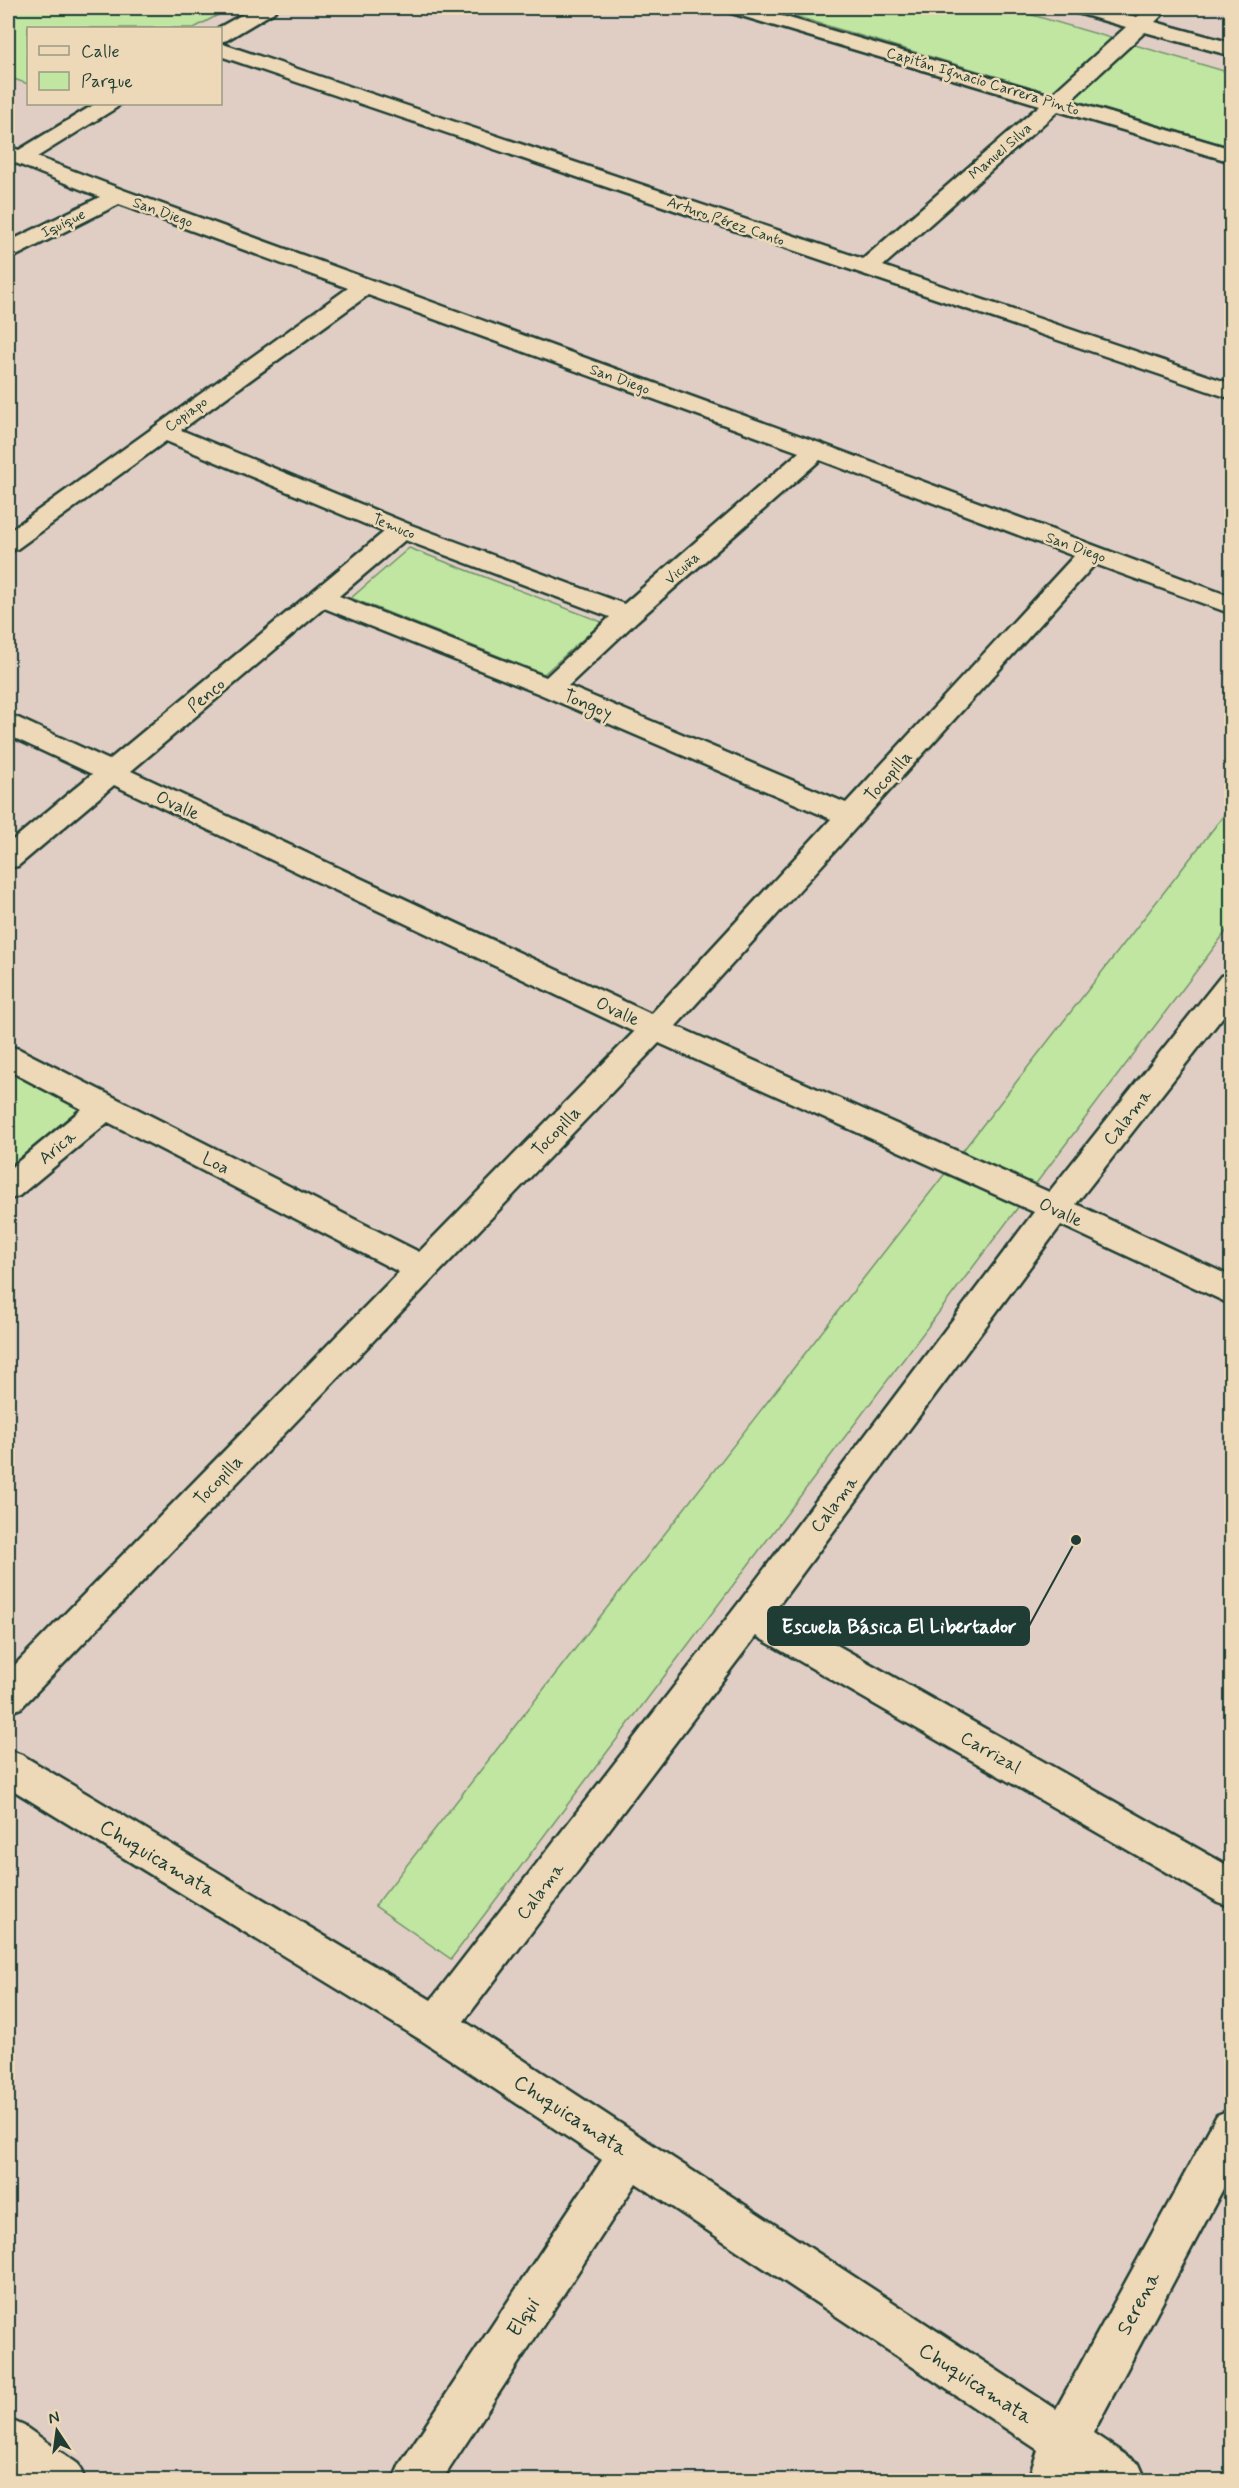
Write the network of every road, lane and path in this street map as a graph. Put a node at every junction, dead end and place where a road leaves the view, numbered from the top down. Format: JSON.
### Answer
{"nodes":[{"id":1,"x":267,"y":8,"type":"edge"},
{"id":2,"x":735,"y":8,"type":"edge"},
{"id":3,"x":1081,"y":8,"type":"edge"},
{"id":4,"x":1159,"y":8,"type":"edge"},
{"id":5,"x":1139,"y":24,"type":"junction"},
{"id":6,"x":222,"y":35,"type":"edge"},
{"id":7,"x":1232,"y":50,"type":"edge"},
{"id":8,"x":222,"y":51,"type":"edge"},
{"id":9,"x":1055,"y":103,"type":"junction"},
{"id":10,"x":107,"y":105,"type":"edge"},
{"id":11,"x":14,"y":156,"type":"edge"},
{"id":12,"x":1232,"y":156,"type":"edge"},
{"id":13,"x":118,"y":196,"type":"junction"},
{"id":14,"x":8,"y":251,"type":"edge"},
{"id":15,"x":867,"y":268,"type":"junction"},
{"id":16,"x":365,"y":286,"type":"junction"},
{"id":17,"x":1232,"y":392,"type":"edge"},
{"id":18,"x":162,"y":431,"type":"junction"},
{"id":19,"x":816,"y":450,"type":"junction"},
{"id":20,"x":402,"y":530,"type":"junction"},
{"id":21,"x":8,"y":544,"type":"edge"},
{"id":22,"x":1091,"y":553,"type":"junction"},
{"id":23,"x":322,"y":598,"type":"junction"},
{"id":24,"x":1232,"y":606,"type":"edge"},
{"id":25,"x":628,"y":615,"type":"junction"},
{"id":26,"x":550,"y":688,"type":"junction"},
{"id":27,"x":8,"y":724,"type":"edge"},
{"id":28,"x":112,"y":774,"type":"junction"},
{"id":29,"x":851,"y":816,"type":"junction"},
{"id":30,"x":8,"y":859,"type":"edge"},
{"id":31,"x":1232,"y":983,"type":"edge"},
{"id":32,"x":655,"y":1029,"type":"junction"},
{"id":33,"x":8,"y":1057,"type":"edge"},
{"id":34,"x":106,"y":1106,"type":"junction"},
{"id":35,"x":8,"y":1188,"type":"edge"},
{"id":36,"x":1055,"y":1208,"type":"junction"},
{"id":37,"x":423,"y":1269,"type":"junction"},
{"id":38,"x":1232,"y":1293,"type":"edge"},
{"id":39,"x":751,"y":1615,"type":"junction"},
{"id":40,"x":8,"y":1697,"type":"edge"},
{"id":41,"x":8,"y":1767,"type":"edge"},
{"id":42,"x":1230,"y":1884,"type":"edge"},
{"id":43,"x":436,"y":2026,"type":"junction"},
{"id":44,"x":1232,"y":2129,"type":"edge"},
{"id":45,"x":630,"y":2154,"type":"junction"},
{"id":46,"x":8,"y":2442,"type":"edge"},
{"id":47,"x":1057,"y":2461,"type":"edge"},
{"id":48,"x":62,"y":2481,"type":"edge"},
{"id":49,"x":416,"y":2481,"type":"edge"},
{"id":50,"x":1123,"y":2481,"type":"edge"}],
"edges":[{"from":1,"to":6,"type":"street"},
{"from":2,"to":9,"type":"street","name":"Capitán Ignacio Carrera Pinto"},
{"from":3,"to":5,"type":"street"},
{"from":4,"to":5,"type":"street","name":"Manuel Silva"},
{"from":5,"to":7,"type":"street"},
{"from":5,"to":9,"type":"street","name":"Manuel Silva"},
{"from":8,"to":15,"type":"street","name":"Arturo Pérez Canto"},
{"from":9,"to":12,"type":"street","name":"Capitán Ignacio Carrera Pinto"},
{"from":9,"to":15,"type":"street","name":"Manuel Silva"},
{"from":10,"to":11,"type":"street"},
{"from":11,"to":13,"type":"street","name":"San Diego"},
{"from":13,"to":14,"type":"street","name":"Iquique"},
{"from":13,"to":16,"type":"street","name":"San Diego"},
{"from":15,"to":17,"type":"street","name":"Arturo Pérez Canto"},
{"from":16,"to":18,"type":"street","name":"Copiapo"},
{"from":16,"to":19,"type":"street","name":"San Diego"},
{"from":18,"to":20,"type":"street","name":"Temuco"},
{"from":18,"to":21,"type":"street","name":"Copiapo"},
{"from":19,"to":22,"type":"street","name":"San Diego"},
{"from":19,"to":25,"type":"street","name":"Vicuña"},
{"from":20,"to":23,"type":"street","name":"Penco"},
{"from":20,"to":25,"type":"street","name":"Temuco"},
{"from":22,"to":24,"type":"street","name":"San Diego"},
{"from":22,"to":29,"type":"street","name":"Tocopilla"},
{"from":23,"to":26,"type":"street","name":"Tongoy"},
{"from":23,"to":28,"type":"street","name":"Penco"},
{"from":25,"to":26,"type":"street","name":"Vicuña"},
{"from":26,"to":29,"type":"street","name":"Tongoy"},
{"from":27,"to":28,"type":"street","name":"Ovalle"},
{"from":28,"to":30,"type":"street","name":"Penco"},
{"from":28,"to":32,"type":"street","name":"Ovalle"},
{"from":29,"to":32,"type":"street","name":"Tocopilla"},
{"from":31,"to":36,"type":"street","name":"Calama"},
{"from":32,"to":36,"type":"street","name":"Ovalle"},
{"from":32,"to":37,"type":"street","name":"Tocopilla"},
{"from":33,"to":34,"type":"street","name":"Loa"},
{"from":34,"to":35,"type":"street","name":"Arica"},
{"from":34,"to":37,"type":"street","name":"Loa"},
{"from":36,"to":38,"type":"street","name":"Ovalle"},
{"from":36,"to":39,"type":"street","name":"Calama"},
{"from":37,"to":40,"type":"street","name":"Tocopilla"},
{"from":39,"to":42,"type":"street","name":"Carrizal"},
{"from":39,"to":43,"type":"street","name":"Calama"},
{"from":41,"to":43,"type":"street","name":"Chuquicamata"},
{"from":43,"to":45,"type":"street","name":"Chuquicamata"},
{"from":44,"to":47,"type":"street","name":"Serena"},
{"from":45,"to":47,"type":"street","name":"Chuquicamata"},
{"from":45,"to":49,"type":"street","name":"Elqui"},
{"from":46,"to":48,"type":"street"},
{"from":47,"to":50,"type":"street","name":"Chuquicamata"}]}
